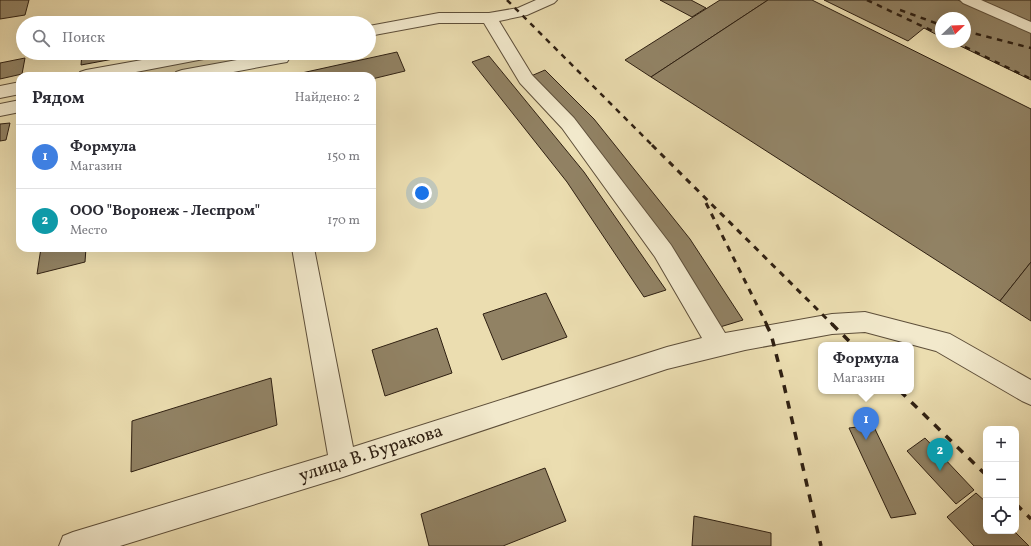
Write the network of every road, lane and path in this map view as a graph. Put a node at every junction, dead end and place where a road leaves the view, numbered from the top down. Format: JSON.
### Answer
{"nodes":[{"id":1,"x":549,"y":0,"type":"edge"},
{"id":2,"x":968,"y":0,"type":"edge"},
{"id":3,"x":496,"y":11,"type":"edge"},
{"id":4,"x":1031,"y":28,"type":"edge"},
{"id":5,"x":376,"y":30,"type":"edge"},
{"id":6,"x":172,"y":60,"type":"edge"},
{"id":7,"x":259,"y":60,"type":"edge"},
{"id":8,"x":280,"y":60,"type":"edge"},
{"id":9,"x":107,"y":72,"type":"edge"},
{"id":10,"x":201,"y":72,"type":"edge"},
{"id":11,"x":272,"y":72,"type":"edge"},
{"id":12,"x":16,"y":89,"type":"edge"},
{"id":13,"x":0,"y":92,"type":"edge"},
{"id":14,"x":16,"y":107,"type":"edge"},
{"id":15,"x":0,"y":110,"type":"edge"},
{"id":16,"x":304,"y":252,"type":"edge"},
{"id":17,"x":719,"y":345,"type":"junction"},
{"id":18,"x":1031,"y":393,"type":"edge"},
{"id":19,"x":343,"y":464,"type":"junction"},
{"id":20,"x":73,"y":546,"type":"edge"}],
"edges":[{"from":1,"to":3,"type":"street"},
{"from":2,"to":4,"type":"street"},
{"from":3,"to":5,"type":"street"},
{"from":3,"to":17,"type":"street"},
{"from":6,"to":9,"type":"street"},
{"from":7,"to":10,"type":"street"},
{"from":8,"to":11,"type":"street"},
{"from":12,"to":13,"type":"street"},
{"from":14,"to":15,"type":"street"},
{"from":16,"to":19,"type":"street"},
{"from":17,"to":18,"type":"street","name":"улица В. Буракова"},
{"from":17,"to":19,"type":"street","name":"улица В. Буракова"},
{"from":19,"to":20,"type":"street","name":"улица В. Буракова"}]}
